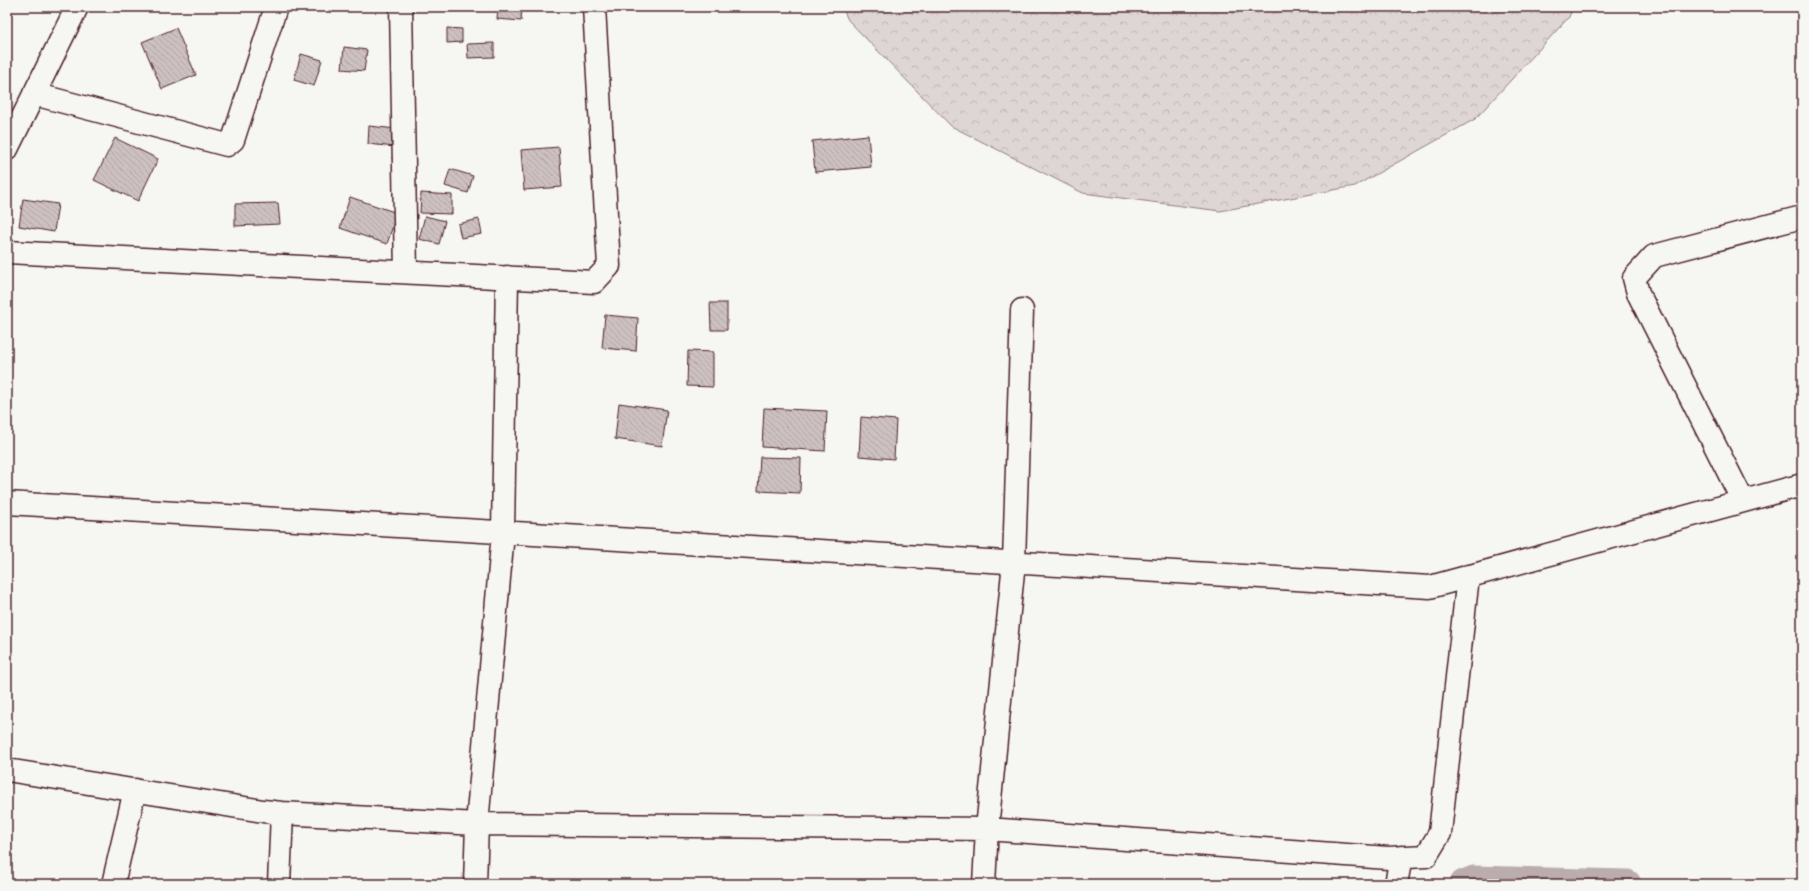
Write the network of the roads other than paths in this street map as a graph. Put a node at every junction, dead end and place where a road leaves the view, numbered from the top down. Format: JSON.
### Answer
{"nodes":[{"id":1,"x":76,"y":7,"type":"edge"},
{"id":2,"x":276,"y":7,"type":"edge"},
{"id":3,"x":401,"y":7,"type":"edge"},
{"id":4,"x":594,"y":7,"type":"edge"},
{"id":5,"x":34,"y":94,"type":"junction"},
{"id":6,"x":7,"y":149,"type":"edge"},
{"id":7,"x":1802,"y":217,"type":"edge"},
{"id":8,"x":7,"y":252,"type":"edge"},
{"id":9,"x":406,"y":272,"type":"junction"},
{"id":10,"x":507,"y":277,"type":"junction"},
{"id":11,"x":1022,"y":310,"type":"dead end"},
{"id":12,"x":1802,"y":485,"type":"edge"},
{"id":13,"x":1743,"y":501,"type":"junction"},
{"id":14,"x":7,"y":503,"type":"edge"},
{"id":15,"x":503,"y":532,"type":"junction"},
{"id":16,"x":1014,"y":562,"type":"junction"},
{"id":17,"x":1468,"y":576,"type":"junction"},
{"id":18,"x":7,"y":770,"type":"edge"},
{"id":19,"x":135,"y":790,"type":"junction"},
{"id":20,"x":282,"y":813,"type":"junction"},
{"id":21,"x":477,"y":824,"type":"junction"},
{"id":22,"x":986,"y":829,"type":"junction"},
{"id":23,"x":1401,"y":858,"type":"junction"},
{"id":24,"x":113,"y":884,"type":"edge"},
{"id":25,"x":279,"y":884,"type":"edge"},
{"id":26,"x":475,"y":884,"type":"edge"},
{"id":27,"x":984,"y":884,"type":"edge"},
{"id":28,"x":1396,"y":884,"type":"edge"}],
"edges":[{"from":1,"to":5,"type":"street"},
{"from":2,"to":5,"type":"street"},
{"from":3,"to":9,"type":"street"},
{"from":4,"to":10,"type":"street"},
{"from":5,"to":6,"type":"street"},
{"from":7,"to":13,"type":"street"},
{"from":8,"to":9,"type":"street"},
{"from":9,"to":10,"type":"street"},
{"from":10,"to":15,"type":"street"},
{"from":11,"to":16,"type":"street"},
{"from":12,"to":13,"type":"street"},
{"from":13,"to":17,"type":"street"},
{"from":14,"to":15,"type":"street"},
{"from":15,"to":16,"type":"street"},
{"from":15,"to":21,"type":"street"},
{"from":16,"to":17,"type":"street"},
{"from":16,"to":22,"type":"street"},
{"from":17,"to":23,"type":"street"},
{"from":18,"to":19,"type":"street"},
{"from":19,"to":20,"type":"street"},
{"from":19,"to":24,"type":"street"},
{"from":20,"to":21,"type":"street"},
{"from":20,"to":25,"type":"street"},
{"from":21,"to":22,"type":"street"},
{"from":21,"to":26,"type":"street"},
{"from":22,"to":23,"type":"street"},
{"from":22,"to":27,"type":"street"},
{"from":23,"to":28,"type":"street"}]}
